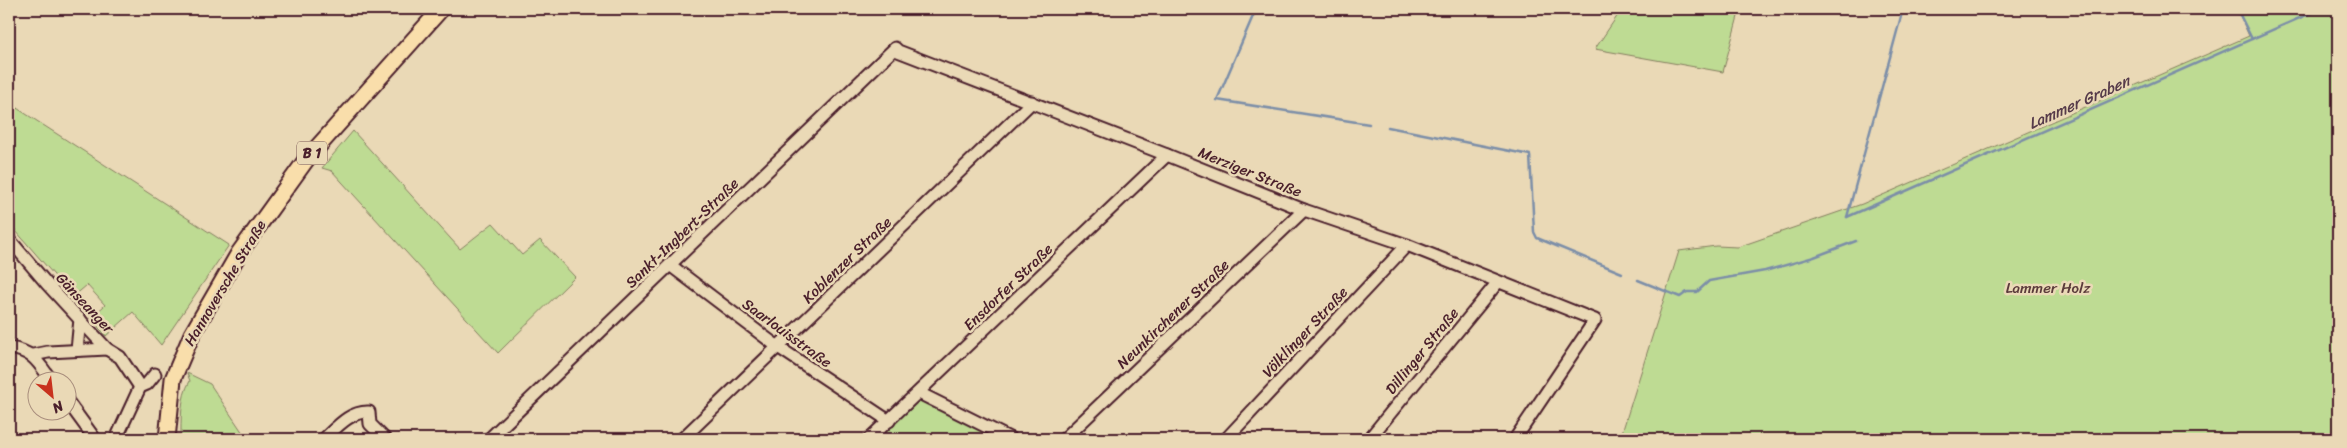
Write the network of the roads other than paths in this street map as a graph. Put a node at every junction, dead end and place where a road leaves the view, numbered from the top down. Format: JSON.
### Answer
{"nodes":[{"id":1,"x":441,"y":9,"type":"edge"},
{"id":2,"x":895,"y":48,"type":"joint"},
{"id":3,"x":1032,"y":102,"type":"junction"},
{"id":4,"x":1167,"y":154,"type":"junction"},
{"id":5,"x":1304,"y":210,"type":"junction"},
{"id":6,"x":9,"y":239,"type":"edge"},
{"id":7,"x":1407,"y":245,"type":"junction"},
{"id":8,"x":670,"y":265,"type":"junction"},
{"id":9,"x":1498,"y":282,"type":"junction"},
{"id":10,"x":80,"y":319,"type":"junction"},
{"id":11,"x":778,"y":347,"type":"junction"},
{"id":12,"x":9,"y":348,"type":"edge"},
{"id":13,"x":107,"y":349,"type":"junction"},
{"id":14,"x":77,"y":350,"type":"junction"},
{"id":15,"x":33,"y":355,"type":"junction"},
{"id":16,"x":44,"y":370,"type":"edge"},
{"id":17,"x":155,"y":374,"type":"dead end"},
{"id":18,"x":140,"y":387,"type":"junction"},
{"id":19,"x":919,"y":393,"type":"junction"},
{"id":20,"x":78,"y":416,"type":"edge"},
{"id":21,"x":889,"y":421,"type":"junction"},
{"id":22,"x":95,"y":439,"type":"edge"},
{"id":23,"x":116,"y":439,"type":"edge"},
{"id":24,"x":167,"y":439,"type":"edge"},
{"id":25,"x":324,"y":439,"type":"edge"},
{"id":26,"x":385,"y":439,"type":"edge"},
{"id":27,"x":489,"y":439,"type":"edge"},
{"id":28,"x":682,"y":439,"type":"edge"},
{"id":29,"x":869,"y":439,"type":"edge"},
{"id":30,"x":1010,"y":439,"type":"edge"},
{"id":31,"x":1064,"y":439,"type":"edge"},
{"id":32,"x":1226,"y":439,"type":"edge"},
{"id":33,"x":1370,"y":439,"type":"edge"},
{"id":34,"x":1515,"y":439,"type":"edge"}],
"edges":[{"from":1,"to":24,"type":"main road","name":"Hannoversche Straße","number":"B 1"},
{"from":2,"to":3,"type":"street","name":"Merziger Straße"},
{"from":2,"to":8,"type":"street","name":"Sankt-Ingbert-Straße"},
{"from":3,"to":4,"type":"street","name":"Merziger Straße"},
{"from":3,"to":11,"type":"street","name":"Koblenzer Straße"},
{"from":4,"to":5,"type":"street","name":"Merziger Straße"},
{"from":4,"to":19,"type":"street","name":"Ensdorfer Straße"},
{"from":5,"to":7,"type":"street","name":"Merziger Straße"},
{"from":5,"to":31,"type":"street","name":"Neunkirchener Straße"},
{"from":6,"to":10,"type":"street","name":"Gänseanger"},
{"from":7,"to":9,"type":"street","name":"Merziger Straße"},
{"from":7,"to":32,"type":"street","name":"Völklinger Straße"},
{"from":8,"to":11,"type":"street","name":"Saarlouisstraße"},
{"from":8,"to":27,"type":"street","name":"Sankt-Ingbert-Straße"},
{"from":9,"to":33,"type":"street","name":"Dillinger Straße"},
{"from":9,"to":34,"type":"street","name":"Merziger Straße"},
{"from":10,"to":13,"type":"street","name":"Gänseanger"},
{"from":10,"to":14,"type":"street"},
{"from":11,"to":21,"type":"street","name":"Saarlouisstraße"},
{"from":11,"to":28,"type":"street","name":"Koblenzer Straße"},
{"from":12,"to":15,"type":"street"},
{"from":13,"to":14,"type":"street"},
{"from":13,"to":18,"type":"street","name":"Gänseanger"},
{"from":14,"to":15,"type":"street"},
{"from":15,"to":16,"type":"street"},
{"from":17,"to":18,"type":"street"},
{"from":18,"to":23,"type":"street"},
{"from":19,"to":21,"type":"street","name":"Ensdorfer Straße"},
{"from":19,"to":30,"type":"street"},
{"from":20,"to":22,"type":"street"},
{"from":21,"to":29,"type":"street","name":"Ensdorfer Straße"},
{"from":25,"to":26,"type":"street"}]}
